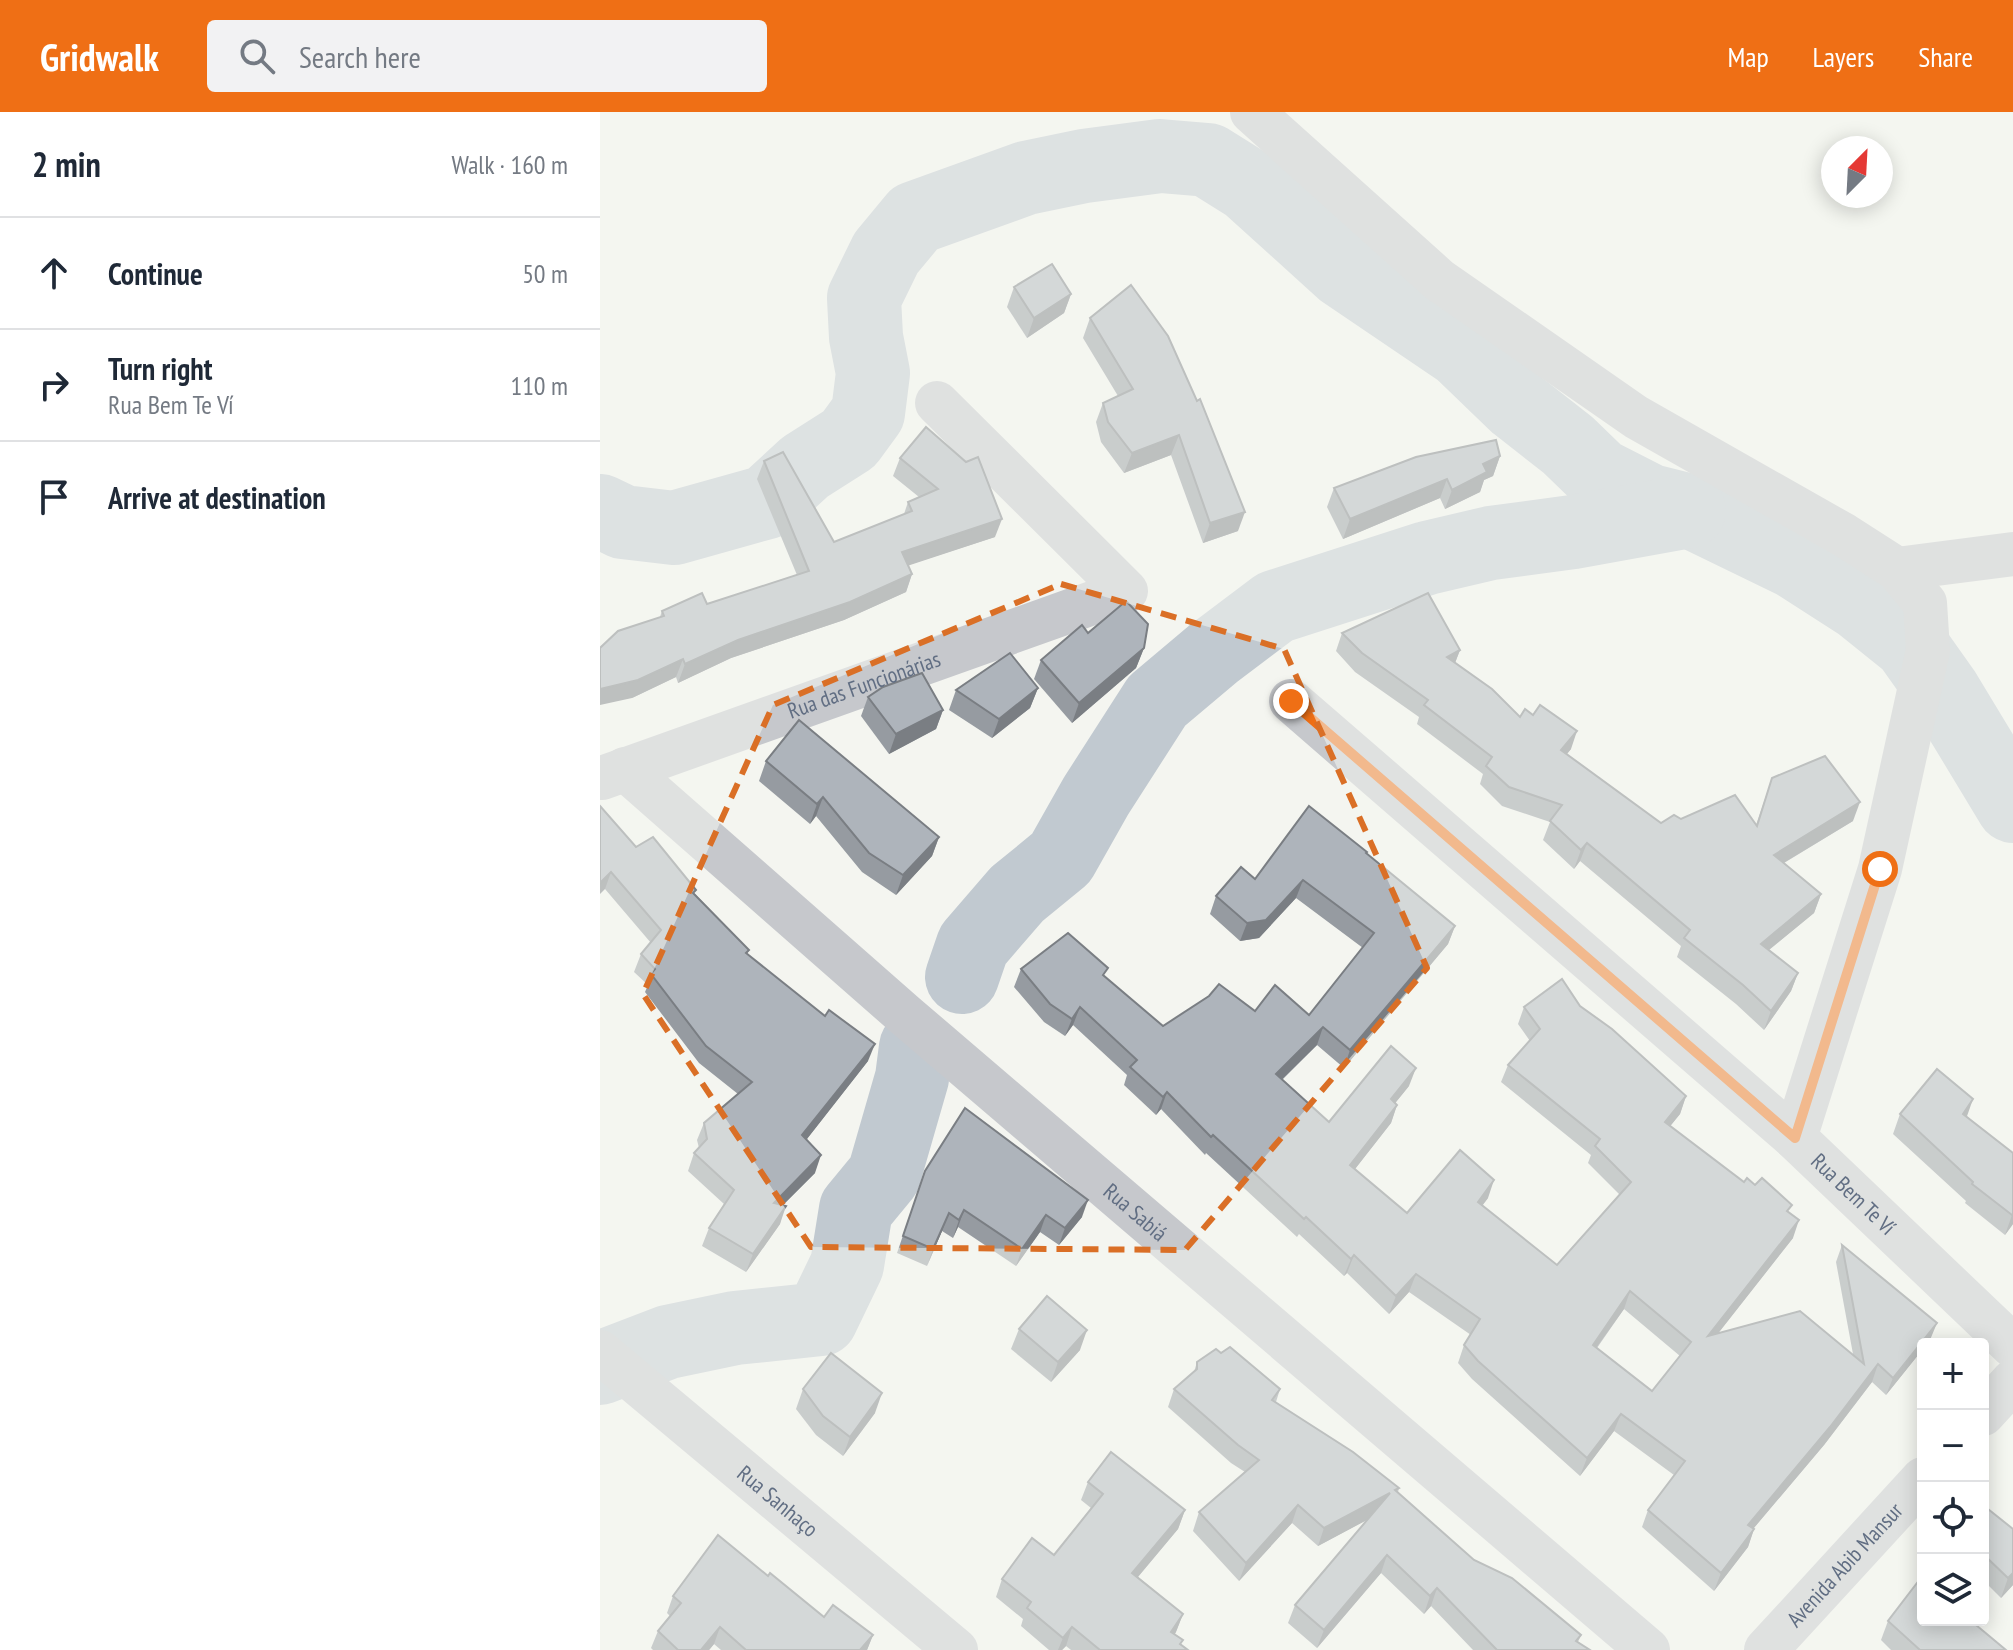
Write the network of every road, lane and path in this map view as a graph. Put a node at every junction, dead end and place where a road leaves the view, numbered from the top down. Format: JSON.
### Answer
{"nodes":[{"id":1,"x":1252,"y":112,"type":"edge"},
{"id":2,"x":937,"y":403,"type":"dead end"},
{"id":3,"x":2013,"y":554,"type":"edge"},
{"id":4,"x":1897,"y":569,"type":"junction"},
{"id":5,"x":1291,"y":701,"type":"dead end"},
{"id":6,"x":612,"y":774,"type":"edge"},
{"id":7,"x":1795,"y":1138,"type":"junction"},
{"id":8,"x":2013,"y":1346,"type":"edge"},
{"id":9,"x":600,"y":1352,"type":"edge"},
{"id":10,"x":2013,"y":1381,"type":"edge"},
{"id":11,"x":1987,"y":1410,"type":"edge"},
{"id":12,"x":1920,"y":1482,"type":"edge"},
{"id":13,"x":956,"y":1650,"type":"edge"},
{"id":14,"x":1648,"y":1650,"type":"edge"},
{"id":15,"x":1766,"y":1650,"type":"edge"}],
"edges":[{"from":1,"to":4,"type":"street"},
{"from":2,"to":6,"type":"street","name":"Rua das Funcionárias"},
{"from":3,"to":4,"type":"street"},
{"from":4,"to":7,"type":"street"},
{"from":5,"to":7,"type":"street","name":"Rua Bem Te Ví"},
{"from":6,"to":14,"type":"street","name":"Rua Sabiá"},
{"from":7,"to":8,"type":"street","name":"Rua Bem Te Ví"},
{"from":9,"to":13,"type":"street","name":"Rua Sanhaço"},
{"from":10,"to":11,"type":"street"},
{"from":12,"to":15,"type":"street","name":"Avenida Abib Mansur"}]}
